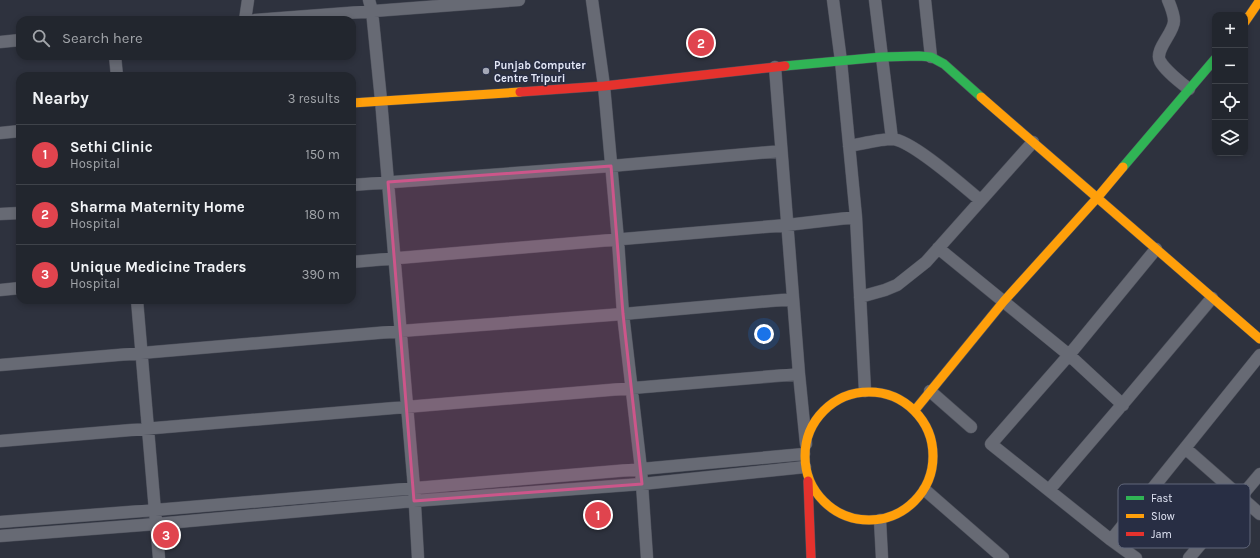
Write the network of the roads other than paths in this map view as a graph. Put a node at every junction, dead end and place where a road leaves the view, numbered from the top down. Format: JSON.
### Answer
{"nodes":[{"id":1,"x":248,"y":0,"type":"edge"},
{"id":2,"x":519,"y":0,"type":"edge"},
{"id":3,"x":592,"y":0,"type":"edge"},
{"id":4,"x":833,"y":0,"type":"edge"},
{"id":5,"x":875,"y":0,"type":"edge"},
{"id":6,"x":924,"y":0,"type":"edge"},
{"id":7,"x":1168,"y":0,"type":"edge"},
{"id":8,"x":1260,"y":0,"type":"edge"},
{"id":9,"x":495,"y":1,"type":"edge"},
{"id":10,"x":370,"y":5,"type":"edge"},
{"id":11,"x":246,"y":16,"type":"edge"},
{"id":12,"x":286,"y":16,"type":"edge"},
{"id":13,"x":1248,"y":18,"type":"edge"},
{"id":14,"x":16,"y":40,"type":"edge"},
{"id":15,"x":0,"y":42,"type":"edge"},
{"id":16,"x":882,"y":57,"type":"junction"},
{"id":17,"x":931,"y":57,"type":"junction"},
{"id":18,"x":116,"y":60,"type":"edge"},
{"id":19,"x":841,"y":61,"type":"junction"},
{"id":20,"x":1212,"y":63,"type":"edge"},
{"id":21,"x":775,"y":66,"type":"junction"},
{"id":22,"x":117,"y":72,"type":"edge"},
{"id":23,"x":604,"y":86,"type":"junction"},
{"id":24,"x":1189,"y":90,"type":"junction"},
{"id":25,"x":381,"y":100,"type":"junction"},
{"id":26,"x":356,"y":103,"type":"edge"},
{"id":27,"x":16,"y":131,"type":"edge"},
{"id":28,"x":0,"y":133,"type":"edge"},
{"id":29,"x":892,"y":139,"type":"junction"},
{"id":30,"x":1033,"y":142,"type":"junction"},
{"id":31,"x":849,"y":146,"type":"junction"},
{"id":32,"x":781,"y":151,"type":"junction"},
{"id":33,"x":611,"y":166,"type":"junction"},
{"id":34,"x":388,"y":182,"type":"junction"},
{"id":35,"x":356,"y":185,"type":"edge"},
{"id":36,"x":1097,"y":198,"type":"junction"},
{"id":37,"x":980,"y":200,"type":"junction"},
{"id":38,"x":16,"y":213,"type":"edge"},
{"id":39,"x":0,"y":214,"type":"edge"},
{"id":40,"x":856,"y":217,"type":"junction"},
{"id":41,"x":787,"y":225,"type":"junction"},
{"id":42,"x":618,"y":240,"type":"junction"},
{"id":43,"x":938,"y":248,"type":"junction"},
{"id":44,"x":1156,"y":249,"type":"junction"},
{"id":45,"x":395,"y":258,"type":"junction"},
{"id":46,"x":356,"y":262,"type":"edge"},
{"id":47,"x":16,"y":288,"type":"edge"},
{"id":48,"x":0,"y":290,"type":"edge"},
{"id":49,"x":860,"y":297,"type":"junction"},
{"id":50,"x":1212,"y":298,"type":"junction"},
{"id":51,"x":793,"y":299,"type":"junction"},
{"id":52,"x":1004,"y":301,"type":"junction"},
{"id":53,"x":137,"y":304,"type":"edge"},
{"id":54,"x":623,"y":314,"type":"junction"},
{"id":55,"x":401,"y":331,"type":"junction"},
{"id":56,"x":1260,"y":339,"type":"edge"},
{"id":57,"x":142,"y":353,"type":"junction"},
{"id":58,"x":1260,"y":355,"type":"edge"},
{"id":59,"x":1070,"y":356,"type":"junction"},
{"id":60,"x":0,"y":365,"type":"edge"},
{"id":61,"x":799,"y":374,"type":"junction"},
{"id":62,"x":631,"y":388,"type":"junction"},
{"id":63,"x":865,"y":391,"type":"junction"},
{"id":64,"x":930,"y":391,"type":"junction"},
{"id":65,"x":1123,"y":405,"type":"junction"},
{"id":66,"x":407,"y":407,"type":"junction"},
{"id":67,"x":915,"y":410,"type":"junction"},
{"id":68,"x":971,"y":427,"type":"dead end"},
{"id":69,"x":148,"y":429,"type":"junction"},
{"id":70,"x":0,"y":441,"type":"edge"},
{"id":71,"x":1185,"y":448,"type":"junction"},
{"id":72,"x":805,"y":449,"type":"junction"},
{"id":73,"x":805,"y":467,"type":"junction"},
{"id":74,"x":641,"y":469,"type":"junction"},
{"id":75,"x":1260,"y":474,"type":"edge"},
{"id":76,"x":808,"y":479,"type":"junction"},
{"id":77,"x":642,"y":484,"type":"junction"},
{"id":78,"x":1156,"y":484,"type":"edge"},
{"id":79,"x":1226,"y":484,"type":"edge"},
{"id":80,"x":1250,"y":486,"type":"edge"},
{"id":81,"x":414,"y":488,"type":"junction"},
{"id":82,"x":925,"y":490,"type":"junction"},
{"id":83,"x":1049,"y":490,"type":"junction"},
{"id":84,"x":414,"y":501,"type":"junction"},
{"id":85,"x":1250,"y":505,"type":"edge"},
{"id":86,"x":155,"y":510,"type":"junction"},
{"id":87,"x":1260,"y":514,"type":"edge"},
{"id":88,"x":880,"y":520,"type":"junction"},
{"id":89,"x":0,"y":522,"type":"edge"},
{"id":90,"x":156,"y":524,"type":"junction"},
{"id":91,"x":1118,"y":531,"type":"edge"},
{"id":92,"x":0,"y":536,"type":"edge"},
{"id":93,"x":1111,"y":540,"type":"junction"},
{"id":94,"x":1118,"y":545,"type":"edge"},
{"id":95,"x":1122,"y":548,"type":"edge"},
{"id":96,"x":1198,"y":548,"type":"edge"},
{"id":97,"x":159,"y":558,"type":"edge"},
{"id":98,"x":418,"y":558,"type":"edge"},
{"id":99,"x":647,"y":558,"type":"edge"},
{"id":100,"x":811,"y":558,"type":"edge"},
{"id":101,"x":882,"y":558,"type":"edge"},
{"id":102,"x":1003,"y":558,"type":"edge"},
{"id":103,"x":1136,"y":558,"type":"edge"},
{"id":104,"x":1189,"y":558,"type":"edge"}],
"edges":[{"from":1,"to":11,"type":"street"},
{"from":2,"to":9,"type":"street"},
{"from":3,"to":23,"type":"street"},
{"from":4,"to":19,"type":"street"},
{"from":5,"to":16,"type":"street"},
{"from":6,"to":17,"type":"street"},
{"from":7,"to":24,"type":"street"},
{"from":8,"to":13,"type":"street"},
{"from":9,"to":10,"type":"street"},
{"from":10,"to":12,"type":"street"},
{"from":10,"to":25,"type":"street"},
{"from":14,"to":15,"type":"street"},
{"from":16,"to":17,"type":"street"},
{"from":16,"to":19,"type":"street"},
{"from":16,"to":29,"type":"street"},
{"from":17,"to":30,"type":"street"},
{"from":18,"to":22,"type":"street"},
{"from":19,"to":21,"type":"street"},
{"from":19,"to":31,"type":"street"},
{"from":20,"to":24,"type":"street"},
{"from":21,"to":23,"type":"street"},
{"from":21,"to":32,"type":"street"},
{"from":23,"to":25,"type":"street"},
{"from":23,"to":33,"type":"street"},
{"from":24,"to":36,"type":"street"},
{"from":25,"to":26,"type":"street"},
{"from":25,"to":34,"type":"street"},
{"from":27,"to":28,"type":"street"},
{"from":29,"to":31,"type":"street"},
{"from":29,"to":37,"type":"street"},
{"from":30,"to":36,"type":"street"},
{"from":30,"to":37,"type":"street"},
{"from":31,"to":40,"type":"street"},
{"from":32,"to":33,"type":"street"},
{"from":32,"to":41,"type":"street"},
{"from":33,"to":34,"type":"street"},
{"from":33,"to":42,"type":"street"},
{"from":34,"to":35,"type":"street"},
{"from":34,"to":45,"type":"street"},
{"from":36,"to":44,"type":"street"},
{"from":36,"to":52,"type":"street"},
{"from":37,"to":43,"type":"street"},
{"from":38,"to":39,"type":"street"},
{"from":40,"to":41,"type":"street"},
{"from":40,"to":49,"type":"street"},
{"from":41,"to":42,"type":"street"},
{"from":41,"to":51,"type":"street"},
{"from":42,"to":45,"type":"street"},
{"from":42,"to":54,"type":"street"},
{"from":43,"to":49,"type":"street"},
{"from":43,"to":52,"type":"street"},
{"from":44,"to":50,"type":"street"},
{"from":44,"to":59,"type":"street"},
{"from":45,"to":46,"type":"street"},
{"from":45,"to":55,"type":"street"},
{"from":47,"to":48,"type":"street"},
{"from":49,"to":63,"type":"street"},
{"from":50,"to":56,"type":"street"},
{"from":50,"to":65,"type":"street"},
{"from":51,"to":54,"type":"street"},
{"from":51,"to":61,"type":"street"},
{"from":52,"to":59,"type":"street"},
{"from":52,"to":64,"type":"street"},
{"from":53,"to":57,"type":"street"},
{"from":54,"to":55,"type":"street"},
{"from":54,"to":62,"type":"street"},
{"from":55,"to":57,"type":"street"},
{"from":55,"to":66,"type":"street"},
{"from":57,"to":60,"type":"street"},
{"from":57,"to":69,"type":"street"},
{"from":58,"to":71,"type":"street"},
{"from":59,"to":65,"type":"street"},
{"from":59,"to":83,"type":"street"},
{"from":61,"to":62,"type":"street"},
{"from":61,"to":72,"type":"street"},
{"from":62,"to":66,"type":"street"},
{"from":62,"to":74,"type":"street"},
{"from":63,"to":67,"type":"street"},
{"from":63,"to":72,"type":"street"},
{"from":64,"to":67,"type":"street"},
{"from":64,"to":68,"type":"street"},
{"from":65,"to":83,"type":"street"},
{"from":66,"to":69,"type":"street"},
{"from":66,"to":81,"type":"street"},
{"from":67,"to":82,"type":"street"},
{"from":69,"to":70,"type":"street"},
{"from":69,"to":86,"type":"street"},
{"from":71,"to":78,"type":"street"},
{"from":71,"to":79,"type":"street"},
{"from":72,"to":73,"type":"street"},
{"from":72,"to":74,"type":"street"},
{"from":73,"to":76,"type":"street"},
{"from":73,"to":77,"type":"street"},
{"from":74,"to":77,"type":"street"},
{"from":74,"to":81,"type":"street"},
{"from":75,"to":80,"type":"street"},
{"from":76,"to":88,"type":"street"},
{"from":76,"to":100,"type":"street"},
{"from":77,"to":84,"type":"street"},
{"from":77,"to":99,"type":"street"},
{"from":81,"to":84,"type":"street"},
{"from":81,"to":86,"type":"street"},
{"from":82,"to":88,"type":"street"},
{"from":82,"to":102,"type":"street"},
{"from":83,"to":93,"type":"street"},
{"from":84,"to":90,"type":"street"},
{"from":84,"to":98,"type":"street"},
{"from":85,"to":87,"type":"street"},
{"from":86,"to":89,"type":"street"},
{"from":86,"to":90,"type":"street"},
{"from":88,"to":101,"type":"street"},
{"from":90,"to":92,"type":"street"},
{"from":90,"to":97,"type":"street"},
{"from":91,"to":93,"type":"street"},
{"from":93,"to":94,"type":"street"},
{"from":95,"to":103,"type":"street"},
{"from":96,"to":104,"type":"street"}]}
